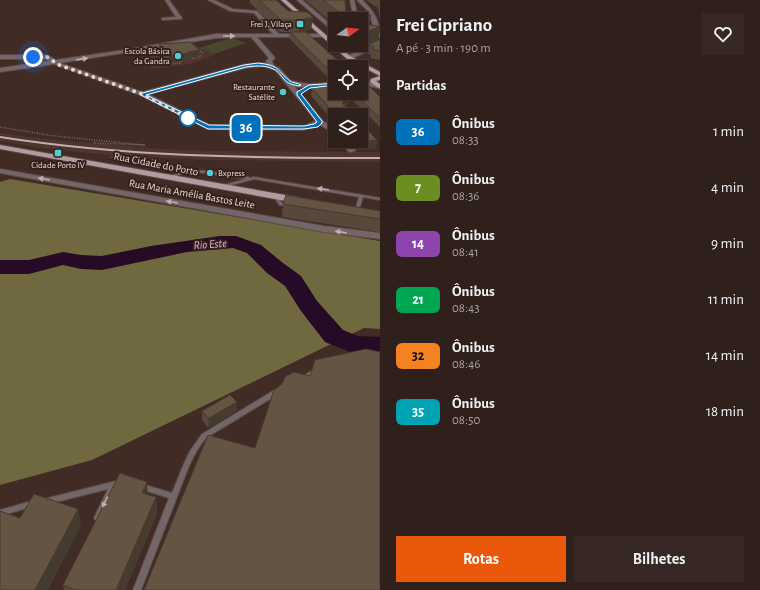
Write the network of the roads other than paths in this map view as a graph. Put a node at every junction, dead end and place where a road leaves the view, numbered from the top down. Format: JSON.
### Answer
{"nodes":[{"id":1,"x":167,"y":0,"type":"edge"},
{"id":2,"x":210,"y":0,"type":"edge"},
{"id":3,"x":283,"y":0,"type":"edge"},
{"id":4,"x":299,"y":0,"type":"edge"},
{"id":5,"x":352,"y":0,"type":"edge"},
{"id":6,"x":359,"y":0,"type":"edge"},
{"id":7,"x":355,"y":12,"type":"edge"},
{"id":8,"x":164,"y":19,"type":"dead end"},
{"id":9,"x":328,"y":25,"type":"edge"},
{"id":10,"x":368,"y":26,"type":"edge"},
{"id":11,"x":277,"y":35,"type":"junction"},
{"id":12,"x":322,"y":35,"type":"junction"},
{"id":13,"x":377,"y":35,"type":"edge"},
{"id":14,"x":254,"y":37,"type":"dead end"},
{"id":15,"x":380,"y":43,"type":"edge"},
{"id":16,"x":368,"y":48,"type":"edge"},
{"id":17,"x":360,"y":52,"type":"edge"},
{"id":18,"x":0,"y":57,"type":"edge"},
{"id":19,"x":33,"y":57,"type":"junction"},
{"id":20,"x":348,"y":57,"type":"junction"},
{"id":21,"x":349,"y":60,"type":"edge"},
{"id":22,"x":56,"y":63,"type":"junction"},
{"id":23,"x":36,"y":65,"type":"junction"},
{"id":24,"x":271,"y":66,"type":"junction"},
{"id":25,"x":0,"y":70,"type":"edge"},
{"id":26,"x":368,"y":74,"type":"edge"},
{"id":27,"x":368,"y":80,"type":"edge"},
{"id":28,"x":378,"y":81,"type":"edge"},
{"id":29,"x":290,"y":83,"type":"junction"},
{"id":30,"x":328,"y":84,"type":"edge"},
{"id":31,"x":309,"y":86,"type":"junction"},
{"id":32,"x":142,"y":94,"type":"junction"},
{"id":33,"x":298,"y":94,"type":"junction"},
{"id":34,"x":320,"y":122,"type":"junction"},
{"id":35,"x":328,"y":127,"type":"edge"},
{"id":36,"x":0,"y":147,"type":"edge"},
{"id":37,"x":0,"y":171,"type":"edge"},
{"id":38,"x":12,"y":174,"type":"junction"},
{"id":39,"x":0,"y":177,"type":"edge"},
{"id":40,"x":168,"y":178,"type":"junction"},
{"id":41,"x":250,"y":179,"type":"junction"},
{"id":42,"x":220,"y":187,"type":"junction"},
{"id":43,"x":276,"y":196,"type":"junction"},
{"id":44,"x":361,"y":196,"type":"junction"},
{"id":45,"x":380,"y":199,"type":"edge"},
{"id":46,"x":305,"y":201,"type":"edge"},
{"id":47,"x":295,"y":207,"type":"edge"},
{"id":48,"x":357,"y":210,"type":"edge"},
{"id":49,"x":380,"y":236,"type":"edge"},
{"id":50,"x":327,"y":366,"type":"edge"},
{"id":51,"x":293,"y":382,"type":"edge"},
{"id":52,"x":287,"y":386,"type":"edge"},
{"id":53,"x":113,"y":485,"type":"junction"},
{"id":54,"x":173,"y":496,"type":"junction"},
{"id":55,"x":0,"y":512,"type":"edge"},
{"id":56,"x":93,"y":527,"type":"edge"},
{"id":57,"x":137,"y":590,"type":"edge"}],
"edges":[{"from":1,"to":8,"type":"street"},
{"from":2,"to":11,"type":"street"},
{"from":3,"to":12,"type":"main road"},
{"from":4,"to":9,"type":"street"},
{"from":5,"to":7,"type":"street"},
{"from":6,"to":13,"type":"street"},
{"from":10,"to":13,"type":"street"},
{"from":11,"to":12,"type":"street"},
{"from":22,"to":11,"type":"street","one_way":true},
{"from":12,"to":20,"type":"main road"},
{"from":14,"to":24,"type":"street"},
{"from":15,"to":16,"type":"street"},
{"from":17,"to":20,"type":"street"},
{"from":18,"to":19,"type":"street"},
{"from":19,"to":22,"type":"street"},
{"from":19,"to":23,"type":"street"},
{"from":20,"to":21,"type":"main road"},
{"from":20,"to":28,"type":"main road"},
{"from":22,"to":23,"type":"street"},
{"from":22,"to":32,"type":"street"},
{"from":23,"to":25,"type":"street"},
{"from":24,"to":29,"type":"street"},
{"from":24,"to":32,"type":"street"},
{"from":26,"to":28,"type":"main road"},
{"from":27,"to":28,"type":"street"},
{"from":29,"to":31,"type":"street"},
{"from":29,"to":33,"type":"street"},
{"from":30,"to":31,"type":"street"},
{"from":31,"to":33,"type":"street"},
{"from":32,"to":34,"type":"street"},
{"from":33,"to":34,"type":"street"},
{"from":34,"to":35,"type":"street"},
{"from":36,"to":40,"type":"main road","name":"Rua Cidade do Porto"},
{"from":37,"to":38,"type":"street","name":"Rua Maria Amélia Bastos Leite"},
{"from":38,"to":39,"type":"street"},
{"from":49,"to":38,"type":"street","name":"Rua Maria Amélia Bastos Leite","one_way":true},
{"from":40,"to":41,"type":"lane"},
{"from":40,"to":42,"type":"main road","name":"Rua Cidade do Porto"},
{"from":41,"to":42,"type":"lane"},
{"from":44,"to":41,"type":"lane","one_way":true},
{"from":42,"to":43,"type":"main road","name":"Rua Cidade do Porto"},
{"from":43,"to":46,"type":"main road","name":"Rua Cidade do Porto"},
{"from":43,"to":47,"type":"lane"},
{"from":44,"to":45,"type":"lane"},
{"from":44,"to":48,"type":"lane"},
{"from":50,"to":51,"type":"lane"},
{"from":52,"to":54,"type":"lane"},
{"from":53,"to":54,"type":"lane"},
{"from":53,"to":55,"type":"lane"},
{"from":53,"to":56,"type":"lane","one_way":true},
{"from":54,"to":57,"type":"lane"}]}
